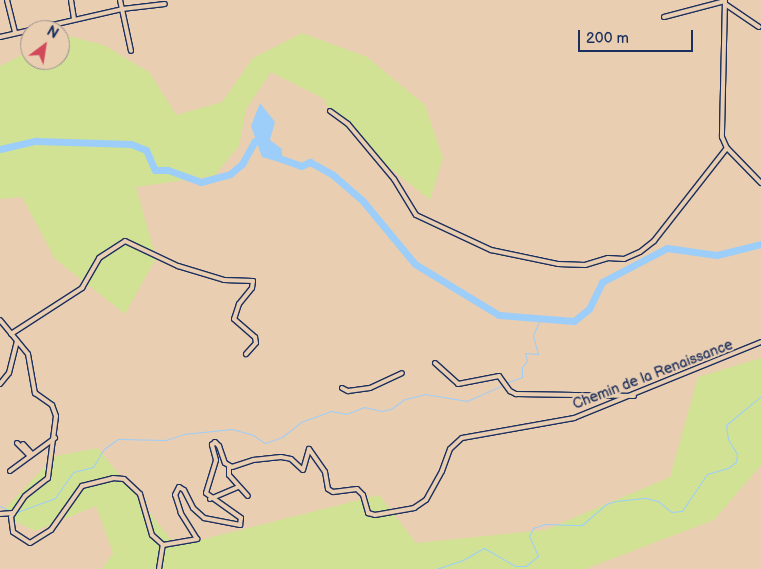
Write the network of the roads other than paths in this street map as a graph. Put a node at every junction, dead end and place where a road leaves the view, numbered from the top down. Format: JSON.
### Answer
{"nodes":[{"id":1,"x":7,"y":0,"type":"edge"},
{"id":2,"x":71,"y":0,"type":"edge"},
{"id":3,"x":120,"y":0,"type":"edge"},
{"id":4,"x":725,"y":2,"type":"edge"},
{"id":5,"x":164,"y":4,"type":"dead end"},
{"id":6,"x":122,"y":9,"type":"junction"},
{"id":7,"x":664,"y":17,"type":"dead end"},
{"id":8,"x":74,"y":18,"type":"junction"},
{"id":9,"x":759,"y":27,"type":"dead end"},
{"id":10,"x":15,"y":33,"type":"junction"},
{"id":11,"x":0,"y":37,"type":"edge"},
{"id":12,"x":131,"y":51,"type":"dead end"},
{"id":13,"x":330,"y":111,"type":"dead end"},
{"id":14,"x":727,"y":148,"type":"junction"},
{"id":15,"x":761,"y":183,"type":"edge"},
{"id":16,"x":0,"y":320,"type":"edge"},
{"id":17,"x":12,"y":334,"type":"junction"},
{"id":18,"x":17,"y":341,"type":"junction"},
{"id":19,"x":761,"y":342,"type":"edge"},
{"id":20,"x":246,"y":354,"type":"dead end"},
{"id":21,"x":435,"y":363,"type":"dead end"},
{"id":22,"x":402,"y":373,"type":"dead end"},
{"id":23,"x":0,"y":384,"type":"edge"},
{"id":24,"x":342,"y":388,"type":"dead end"},
{"id":25,"x":634,"y":396,"type":"junction"},
{"id":26,"x":55,"y":438,"type":"junction"},
{"id":27,"x":17,"y":443,"type":"dead end"},
{"id":28,"x":23,"y":444,"type":"dead end"},
{"id":29,"x":31,"y":455,"type":"junction"},
{"id":30,"x":229,"y":467,"type":"junction"},
{"id":31,"x":10,"y":471,"type":"dead end"},
{"id":32,"x":238,"y":487,"type":"junction"},
{"id":33,"x":248,"y":496,"type":"dead end"},
{"id":34,"x":210,"y":499,"type":"junction"},
{"id":35,"x":13,"y":513,"type":"junction"},
{"id":36,"x":0,"y":514,"type":"edge"},
{"id":37,"x":163,"y":544,"type":"junction"},
{"id":38,"x":159,"y":569,"type":"edge"}],
"edges":[{"from":1,"to":10,"type":"street"},
{"from":2,"to":8,"type":"street"},
{"from":3,"to":6,"type":"street"},
{"from":4,"to":7,"type":"street"},
{"from":4,"to":9,"type":"street"},
{"from":4,"to":14,"type":"street"},
{"from":5,"to":6,"type":"street"},
{"from":6,"to":8,"type":"street"},
{"from":6,"to":12,"type":"street"},
{"from":8,"to":10,"type":"street"},
{"from":10,"to":11,"type":"street"},
{"from":13,"to":14,"type":"street"},
{"from":14,"to":15,"type":"street"},
{"from":16,"to":17,"type":"street"},
{"from":17,"to":18,"type":"street"},
{"from":17,"to":20,"type":"street"},
{"from":18,"to":23,"type":"street"},
{"from":18,"to":26,"type":"street"},
{"from":19,"to":25,"type":"street","name":"Chemin de la Renaissance"},
{"from":21,"to":25,"type":"street"},
{"from":22,"to":24,"type":"street"},
{"from":25,"to":30,"type":"street","name":"Chemin de la Renaissance"},
{"from":26,"to":29,"type":"street"},
{"from":26,"to":35,"type":"street"},
{"from":27,"to":29,"type":"street"},
{"from":28,"to":29,"type":"street"},
{"from":29,"to":31,"type":"street"},
{"from":30,"to":32,"type":"street"},
{"from":30,"to":34,"type":"street"},
{"from":32,"to":33,"type":"street"},
{"from":32,"to":34,"type":"street"},
{"from":34,"to":37,"type":"street"},
{"from":35,"to":36,"type":"street"},
{"from":35,"to":37,"type":"street"},
{"from":37,"to":38,"type":"street"}]}
